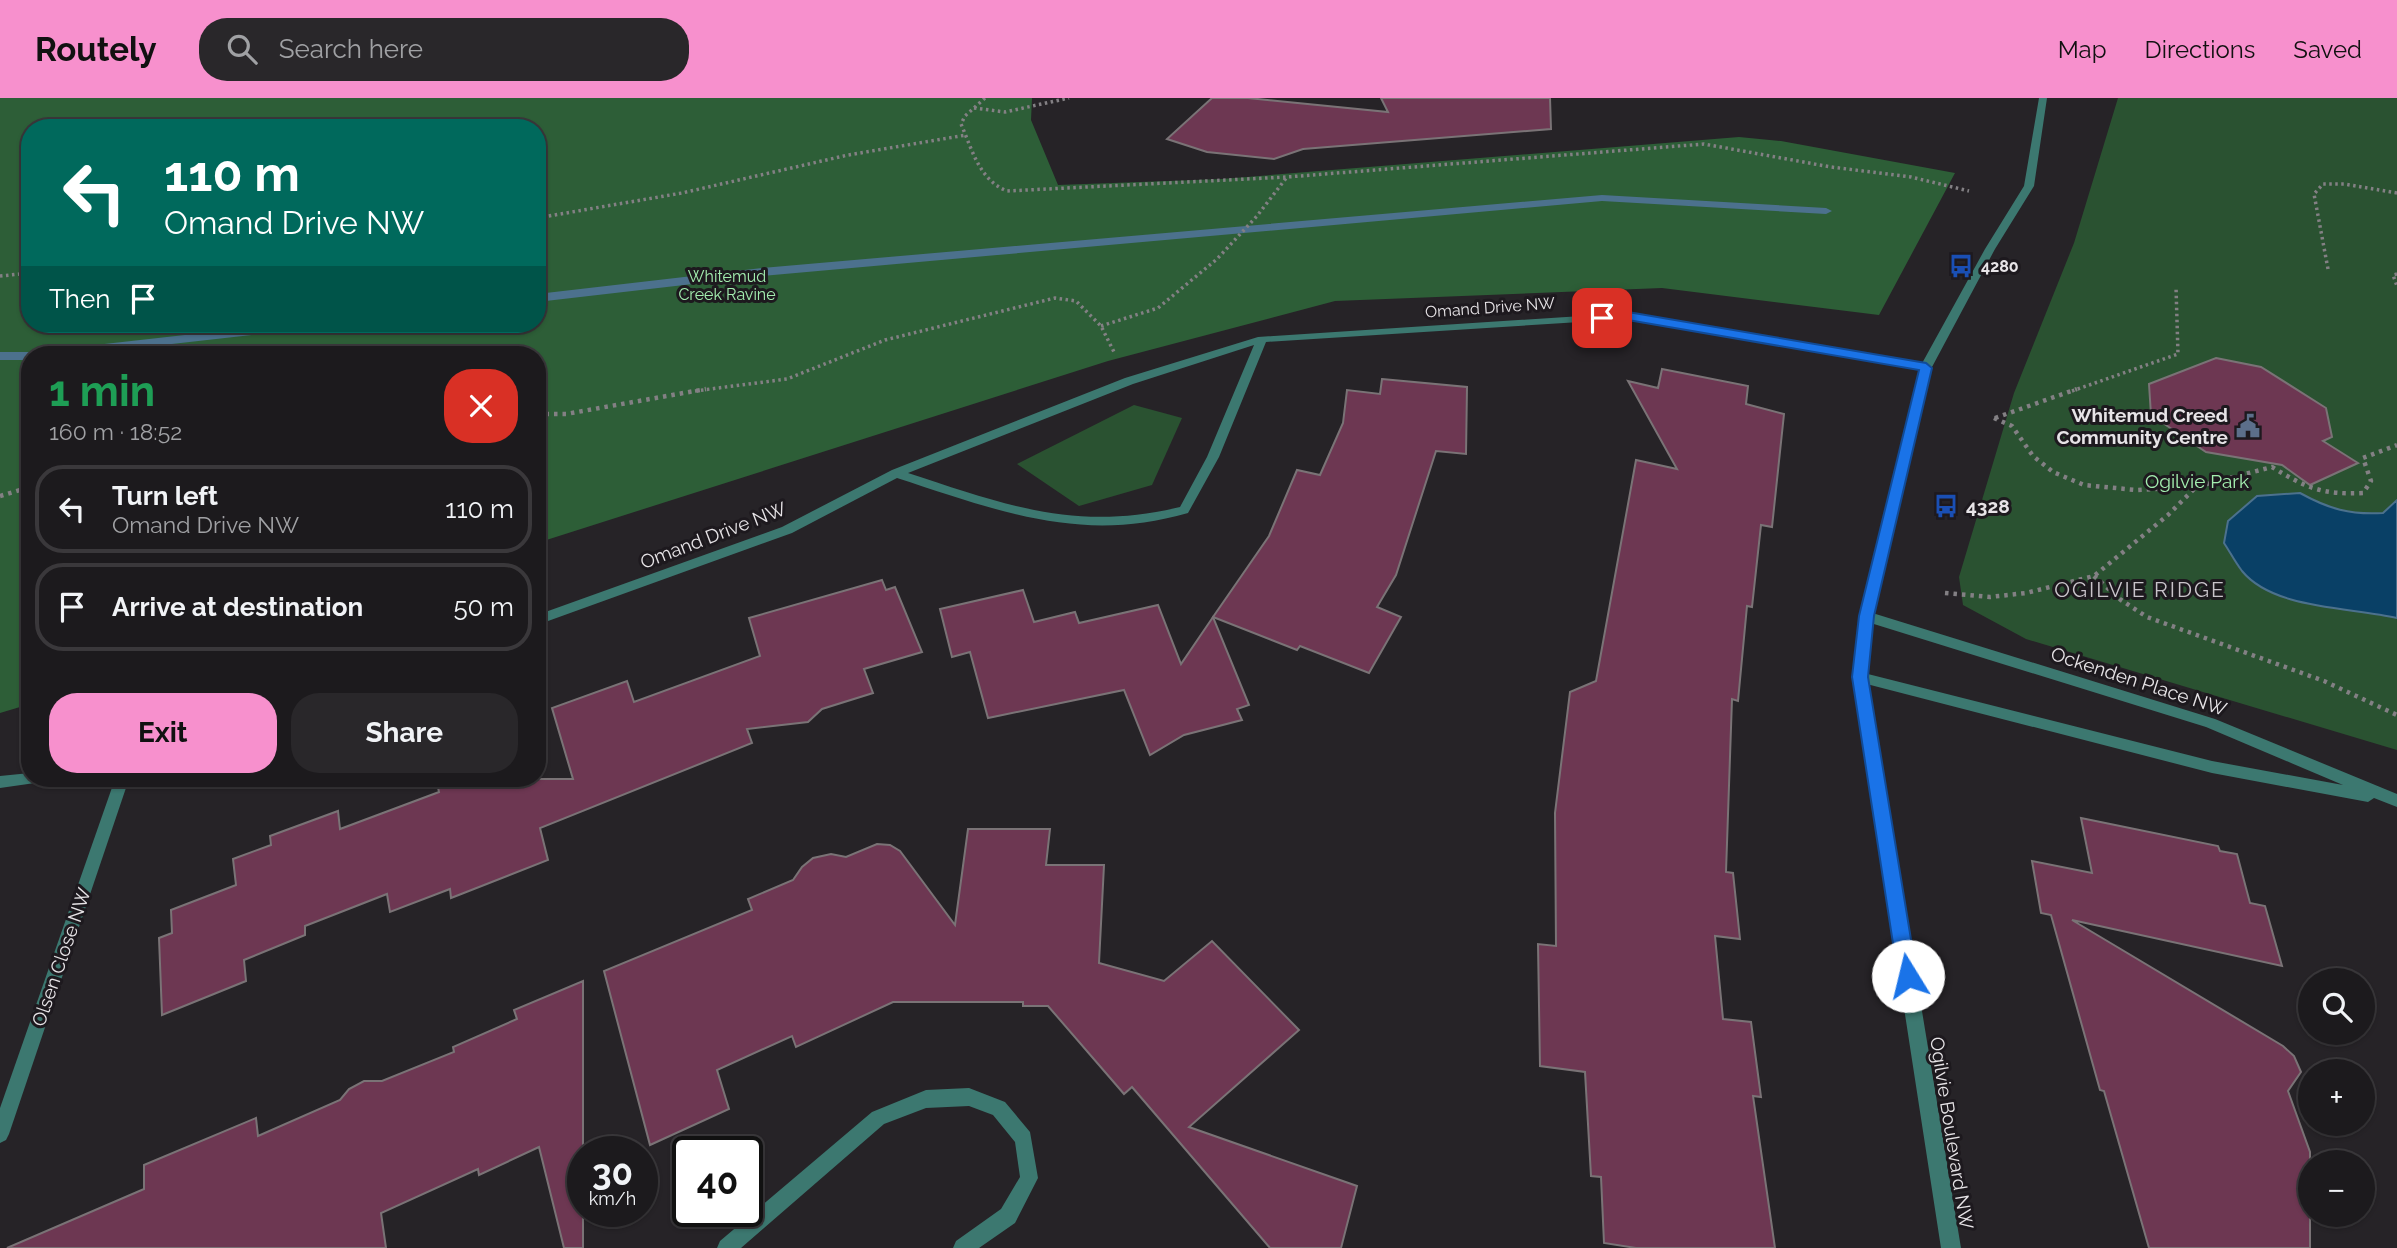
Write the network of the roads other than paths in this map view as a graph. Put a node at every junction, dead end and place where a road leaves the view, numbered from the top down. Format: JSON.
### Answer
{"nodes":[{"id":1,"x":2043,"y":98,"type":"edge"},
{"id":2,"x":1262,"y":340,"type":"junction"},
{"id":3,"x":1926,"y":368,"type":"junction"},
{"id":4,"x":896,"y":473,"type":"junction"},
{"id":5,"x":1866,"y":616,"type":"junction"},
{"id":6,"x":546,"y":617,"type":"edge"},
{"id":7,"x":1860,"y":677,"type":"junction"},
{"id":8,"x":21,"y":780,"type":"edge"},
{"id":9,"x":0,"y":782,"type":"edge"},
{"id":10,"x":119,"y":787,"type":"edge"},
{"id":11,"x":2395,"y":801,"type":"edge"},
{"id":12,"x":0,"y":1134,"type":"edge"},
{"id":13,"x":727,"y":1248,"type":"edge"},
{"id":14,"x":963,"y":1248,"type":"edge"},
{"id":15,"x":1951,"y":1248,"type":"edge"}],
"edges":[{"from":1,"to":3,"type":"street","name":"Ogilvie Boulevard NW"},
{"from":2,"to":3,"type":"street","name":"Omand Drive NW"},
{"from":2,"to":4,"type":"street","name":"Omand Drive NW"},
{"from":2,"to":4,"type":"street"},
{"from":3,"to":5,"type":"street","name":"Ogilvie Boulevard NW"},
{"from":4,"to":6,"type":"street","name":"Omand Drive NW"},
{"from":5,"to":7,"type":"street","name":"Ogilvie Boulevard NW"},
{"from":5,"to":11,"type":"street","name":"Ockenden Place NW"},
{"from":7,"to":11,"type":"street","name":"Ockenden Place NW"},
{"from":7,"to":15,"type":"street","name":"Ogilvie Boulevard NW"},
{"from":8,"to":9,"type":"street"},
{"from":10,"to":12,"type":"street","name":"Olsen Close NW"},
{"from":13,"to":14,"type":"street"}]}
